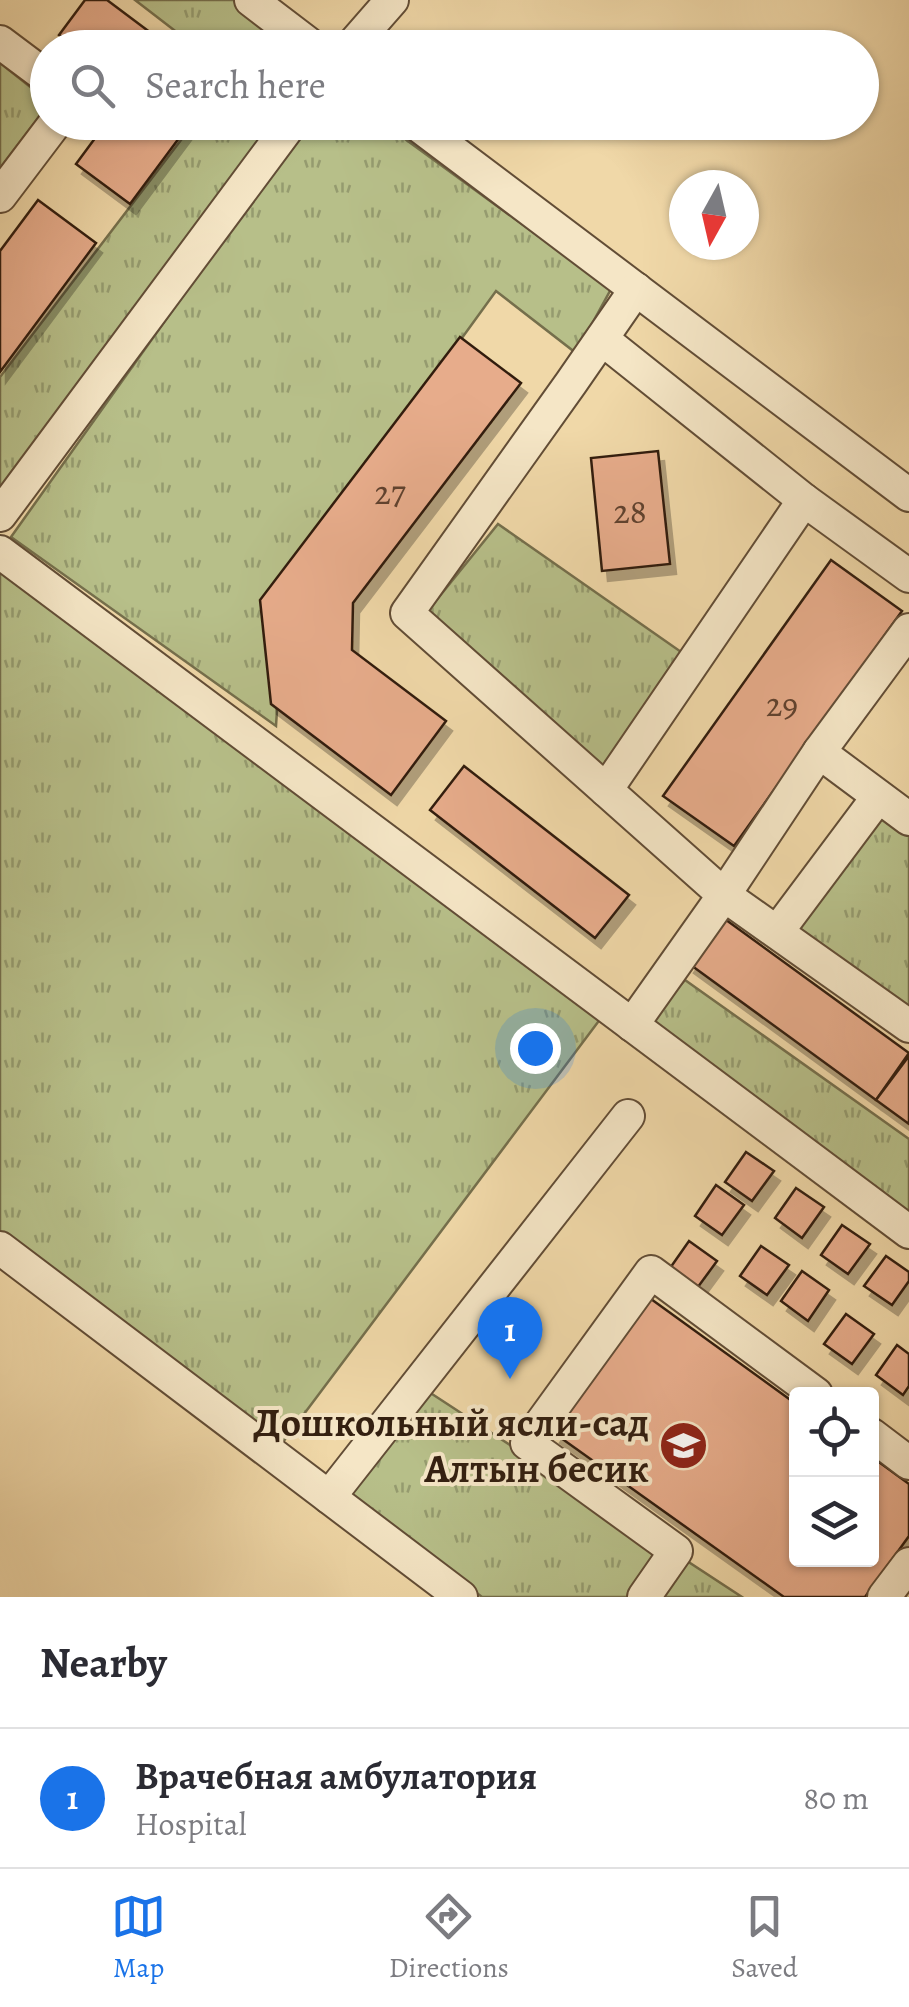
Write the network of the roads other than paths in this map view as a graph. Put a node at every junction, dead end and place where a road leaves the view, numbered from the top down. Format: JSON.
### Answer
{"nodes":[{"id":1,"x":251,"y":0,"type":"edge"},
{"id":2,"x":392,"y":0,"type":"edge"},
{"id":3,"x":290,"y":30,"type":"edge"},
{"id":4,"x":366,"y":30,"type":"edge"},
{"id":5,"x":0,"y":42,"type":"edge"},
{"id":6,"x":30,"y":64,"type":"edge"},
{"id":7,"x":42,"y":140,"type":"edge"},
{"id":8,"x":279,"y":140,"type":"edge"},
{"id":9,"x":438,"y":140,"type":"edge"},
{"id":10,"x":0,"y":196,"type":"edge"},
{"id":11,"x":636,"y":289,"type":"junction"},
{"id":12,"x":602,"y":339,"type":"junction"},
{"id":13,"x":909,"y":494,"type":"edge"},
{"id":14,"x":804,"y":500,"type":"junction"},
{"id":15,"x":0,"y":515,"type":"edge"},
{"id":16,"x":0,"y":552,"type":"edge"},
{"id":17,"x":909,"y":576,"type":"edge"},
{"id":18,"x":909,"y":630,"type":"edge"},
{"id":19,"x":819,"y":752,"type":"junction"},
{"id":20,"x":606,"y":790,"type":"junction"},
{"id":21,"x":878,"y":796,"type":"junction"},
{"id":22,"x":909,"y":820,"type":"edge"},
{"id":23,"x":724,"y":895,"type":"junction"},
{"id":24,"x":777,"y":932,"type":"junction"},
{"id":25,"x":632,"y":1025,"type":"junction"},
{"id":26,"x":909,"y":1026,"type":"edge"},
{"id":27,"x":628,"y":1116,"type":"dead end"},
{"id":28,"x":909,"y":1232,"type":"edge"},
{"id":29,"x":0,"y":1248,"type":"edge"},
{"id":30,"x":807,"y":1387,"type":"edge"},
{"id":31,"x":879,"y":1440,"type":"edge"},
{"id":32,"x":909,"y":1463,"type":"edge"},
{"id":33,"x":328,"y":1497,"type":"junction"},
{"id":34,"x":909,"y":1564,"type":"edge"},
{"id":35,"x":461,"y":1597,"type":"edge"},
{"id":36,"x":644,"y":1597,"type":"edge"},
{"id":37,"x":884,"y":1597,"type":"edge"}],
"edges":[{"from":1,"to":3,"type":"street"},
{"from":2,"to":4,"type":"street"},
{"from":5,"to":6,"type":"street"},
{"from":7,"to":10,"type":"street"},
{"from":8,"to":15,"type":"street"},
{"from":9,"to":11,"type":"street"},
{"from":11,"to":12,"type":"street"},
{"from":11,"to":13,"type":"street"},
{"from":12,"to":14,"type":"street"},
{"from":12,"to":20,"type":"street"},
{"from":14,"to":17,"type":"street"},
{"from":14,"to":20,"type":"street"},
{"from":16,"to":25,"type":"street"},
{"from":18,"to":19,"type":"street"},
{"from":19,"to":21,"type":"street"},
{"from":19,"to":23,"type":"street"},
{"from":20,"to":23,"type":"street"},
{"from":21,"to":22,"type":"street"},
{"from":21,"to":24,"type":"street"},
{"from":23,"to":24,"type":"street"},
{"from":23,"to":25,"type":"street"},
{"from":24,"to":26,"type":"street"},
{"from":25,"to":28,"type":"street"},
{"from":27,"to":33,"type":"street"},
{"from":29,"to":33,"type":"street"},
{"from":30,"to":36,"type":"street"},
{"from":31,"to":32,"type":"street"},
{"from":33,"to":35,"type":"street"},
{"from":34,"to":37,"type":"street"}]}
